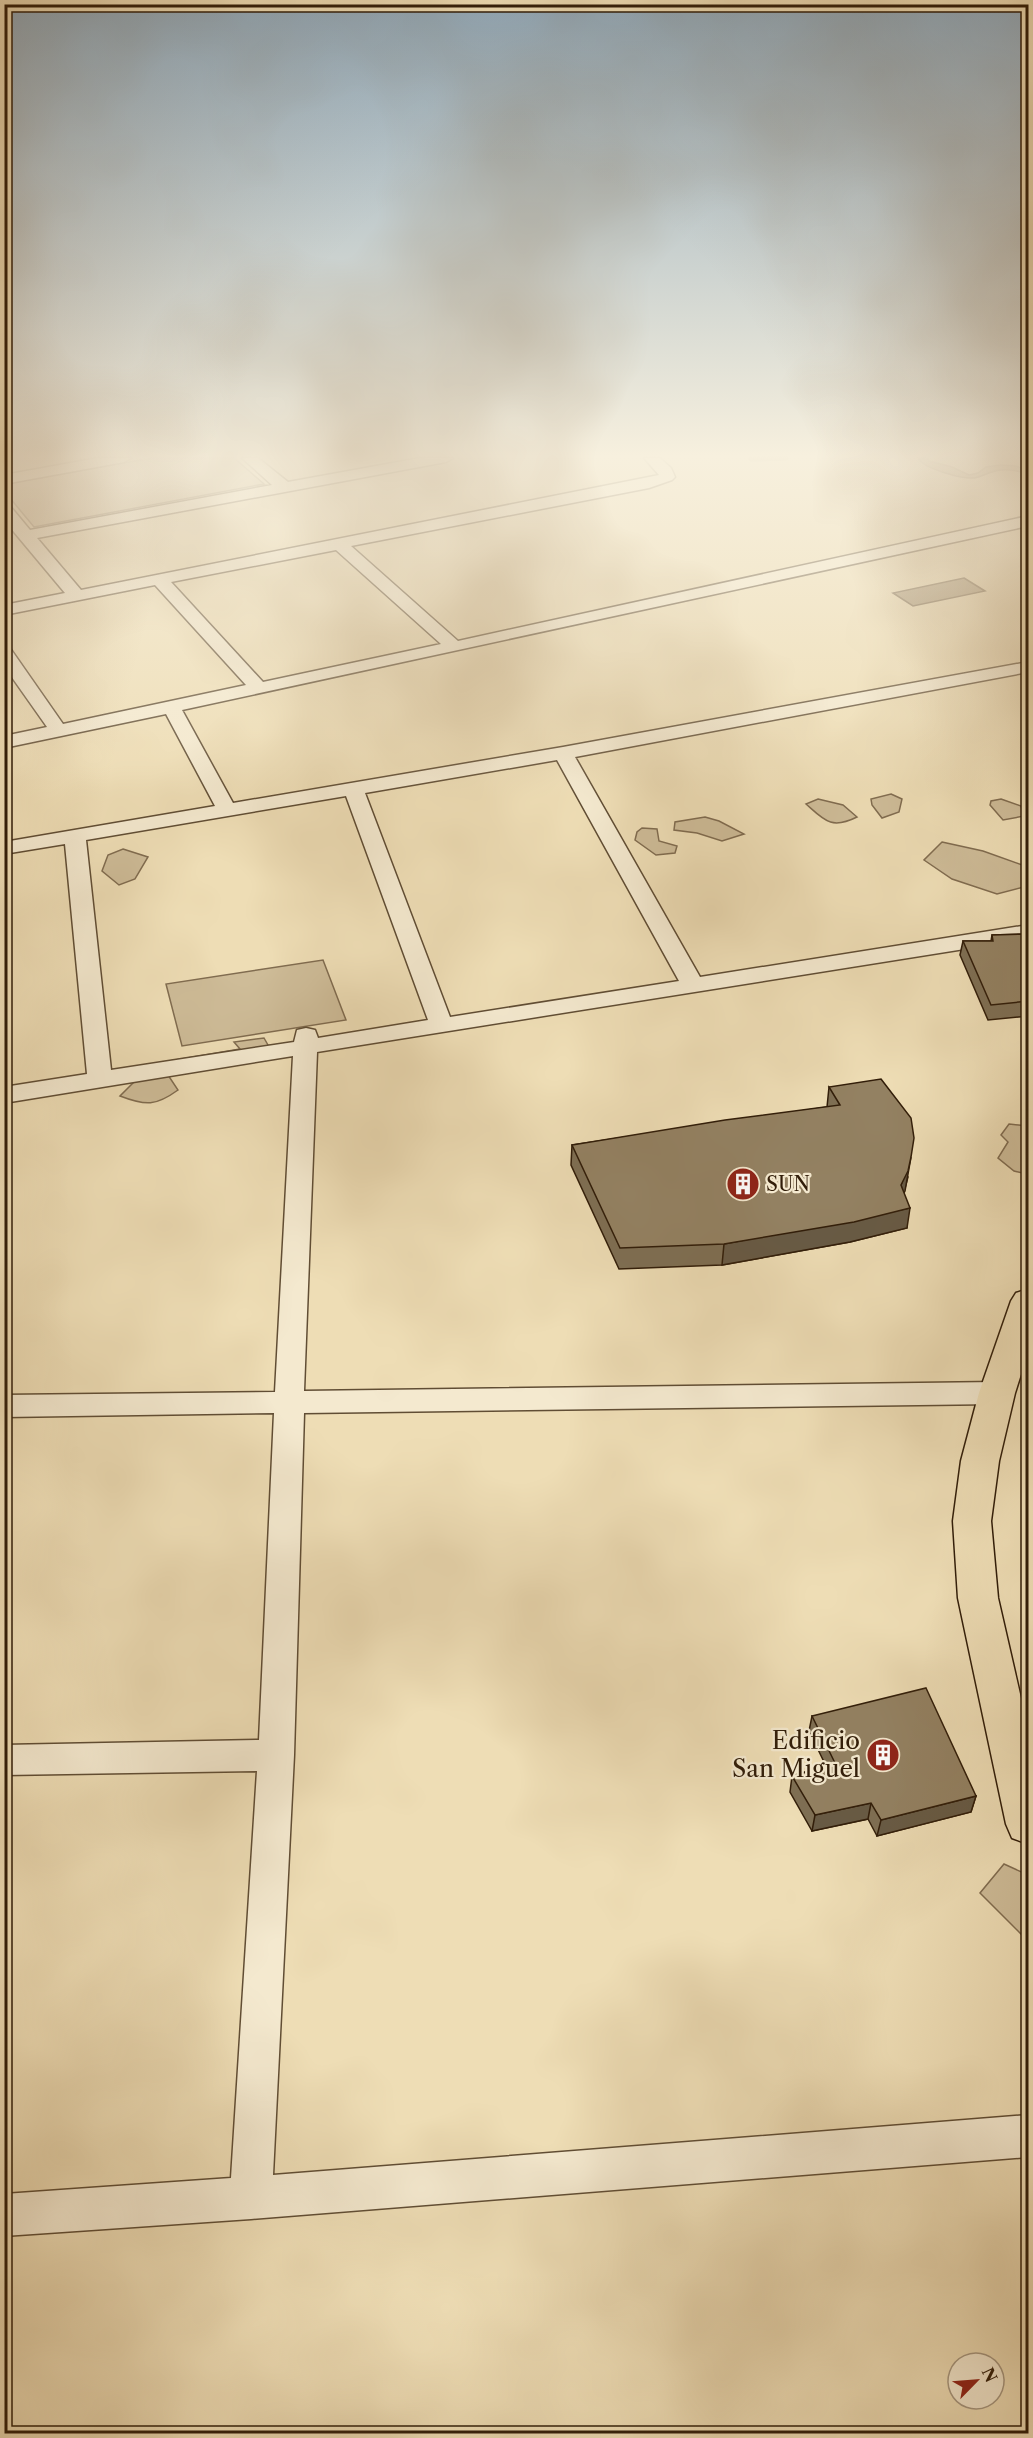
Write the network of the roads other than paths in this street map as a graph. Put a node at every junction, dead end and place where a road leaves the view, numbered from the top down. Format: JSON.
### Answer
{"nodes":[{"id":1,"x":56,"y":572,"type":"edge"},
{"id":2,"x":196,"y":572,"type":"edge"},
{"id":3,"x":370,"y":572,"type":"edge"},
{"id":4,"x":797,"y":572,"type":"edge"},
{"id":5,"x":159,"y":579,"type":"junction"},
{"id":6,"x":75,"y":594,"type":"junction"},
{"id":7,"x":4,"y":610,"type":"edge"},
{"id":8,"x":454,"y":647,"type":"junction"},
{"id":9,"x":4,"y":652,"type":"edge"},
{"id":10,"x":1029,"y":667,"type":"edge"},
{"id":11,"x":259,"y":689,"type":"junction"},
{"id":12,"x":172,"y":708,"type":"junction"},
{"id":13,"x":58,"y":730,"type":"junction"},
{"id":14,"x":4,"y":742,"type":"edge"},
{"id":15,"x":563,"y":753,"type":"junction"},
{"id":16,"x":353,"y":789,"type":"junction"},
{"id":17,"x":227,"y":810,"type":"junction"},
{"id":18,"x":75,"y":836,"type":"junction"},
{"id":19,"x":4,"y":848,"type":"edge"},
{"id":20,"x":1029,"y":921,"type":"edge"},
{"id":21,"x":1029,"y":932,"type":"edge"},
{"id":22,"x":690,"y":980,"type":"junction"},
{"id":23,"x":440,"y":1020,"type":"junction"},
{"id":24,"x":306,"y":1041,"type":"junction"},
{"id":25,"x":99,"y":1074,"type":"junction"},
{"id":26,"x":4,"y":1082,"type":"edge"},
{"id":27,"x":4,"y":1095,"type":"edge"},
{"id":28,"x":1028,"y":1303,"type":"edge"},
{"id":29,"x":997,"y":1393,"type":"junction"},
{"id":30,"x":289,"y":1404,"type":"junction"},
{"id":31,"x":4,"y":1406,"type":"edge"},
{"id":32,"x":276,"y":1755,"type":"junction"},
{"id":33,"x":4,"y":1760,"type":"edge"},
{"id":34,"x":1029,"y":1824,"type":"edge"},
{"id":35,"x":1029,"y":2136,"type":"edge"},
{"id":36,"x":251,"y":2198,"type":"junction"},
{"id":37,"x":4,"y":2214,"type":"edge"}],
"edges":[{"from":1,"to":6,"type":"street"},
{"from":2,"to":5,"type":"street"},
{"from":3,"to":8,"type":"street"},
{"from":4,"to":8,"type":"street"},
{"from":5,"to":6,"type":"street"},
{"from":5,"to":11,"type":"street"},
{"from":6,"to":7,"type":"street"},
{"from":8,"to":11,"type":"street"},
{"from":9,"to":13,"type":"street"},
{"from":10,"to":15,"type":"street"},
{"from":11,"to":12,"type":"street"},
{"from":12,"to":13,"type":"street"},
{"from":12,"to":17,"type":"street"},
{"from":13,"to":14,"type":"street"},
{"from":15,"to":16,"type":"street"},
{"from":15,"to":22,"type":"street"},
{"from":16,"to":17,"type":"street"},
{"from":16,"to":23,"type":"street"},
{"from":17,"to":18,"type":"street"},
{"from":18,"to":19,"type":"street"},
{"from":18,"to":25,"type":"street"},
{"from":20,"to":22,"type":"street"},
{"from":21,"to":22,"type":"street"},
{"from":22,"to":23,"type":"street"},
{"from":23,"to":24,"type":"street"},
{"from":24,"to":25,"type":"street"},
{"from":24,"to":30,"type":"street"},
{"from":25,"to":26,"type":"street"},
{"from":25,"to":27,"type":"street"},
{"from":28,"to":29,"type":"main road"},
{"from":29,"to":30,"type":"street"},
{"from":29,"to":34,"type":"main road"},
{"from":30,"to":31,"type":"street"},
{"from":30,"to":32,"type":"street"},
{"from":32,"to":33,"type":"street"},
{"from":32,"to":36,"type":"street"},
{"from":35,"to":36,"type":"street"},
{"from":36,"to":37,"type":"street"}]}
